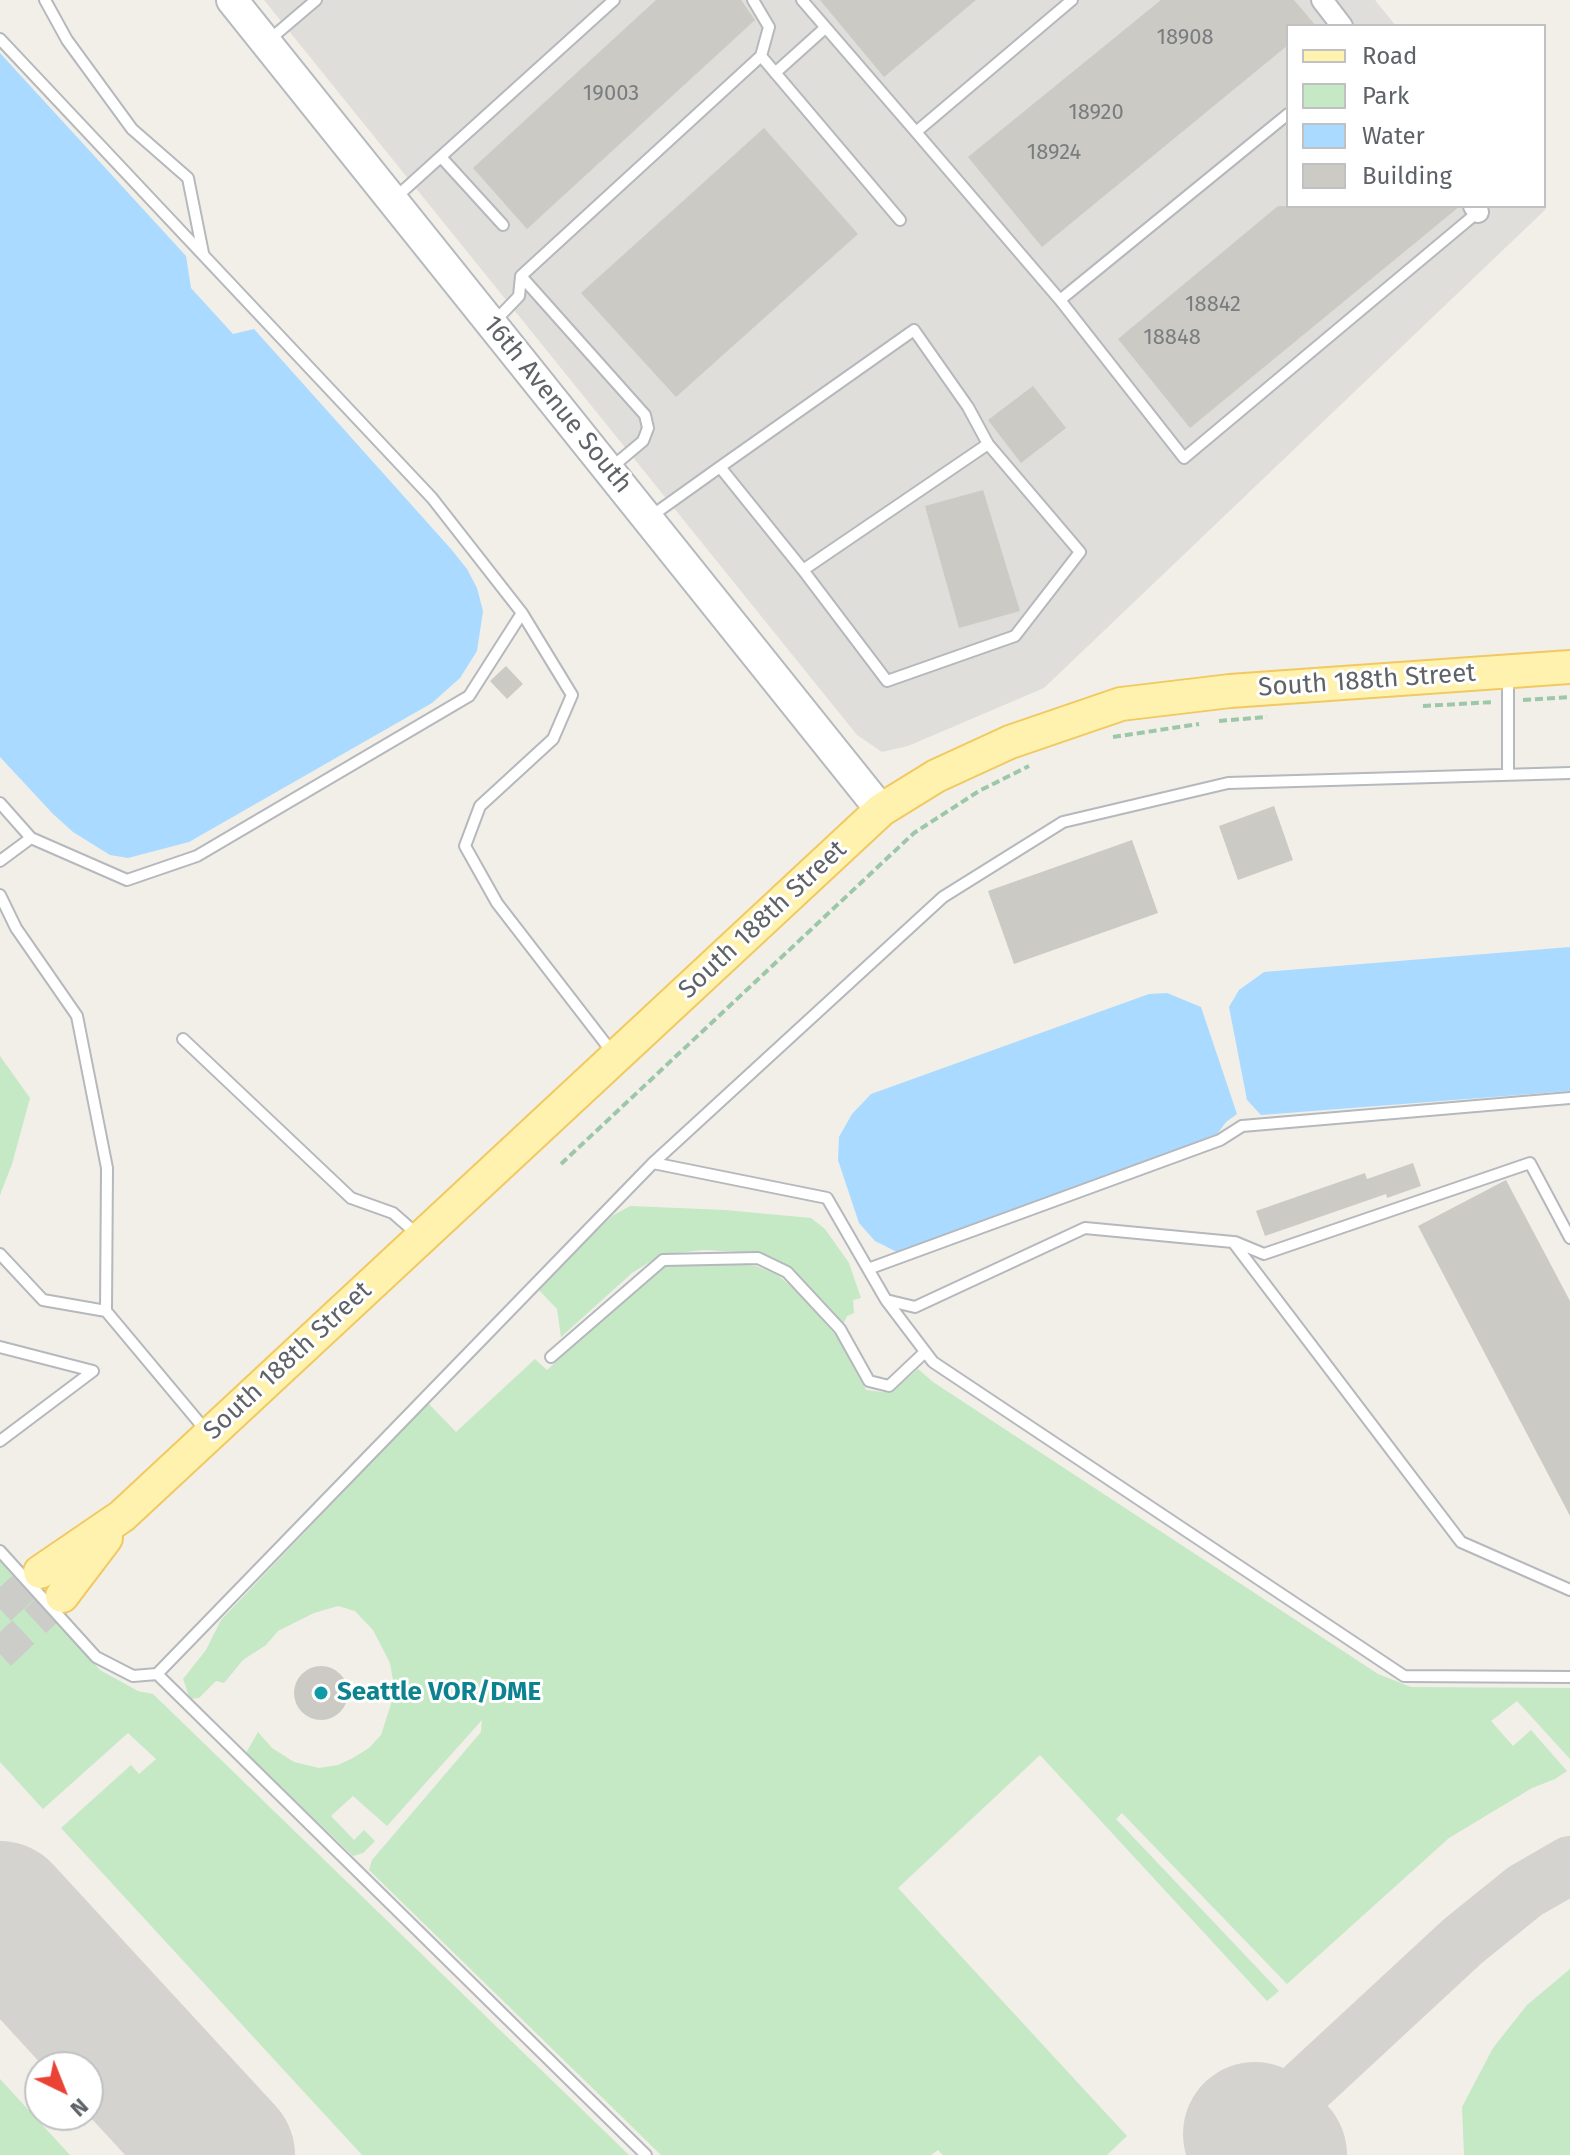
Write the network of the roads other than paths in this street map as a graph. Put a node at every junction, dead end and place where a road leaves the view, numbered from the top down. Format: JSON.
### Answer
{"nodes":[{"id":1,"x":45,"y":0,"type":"edge"},
{"id":2,"x":232,"y":0,"type":"edge"},
{"id":3,"x":316,"y":0,"type":"edge"},
{"id":4,"x":614,"y":0,"type":"edge"},
{"id":5,"x":753,"y":0,"type":"edge"},
{"id":6,"x":802,"y":0,"type":"edge"},
{"id":7,"x":1072,"y":0,"type":"edge"},
{"id":8,"x":1322,"y":0,"type":"edge"},
{"id":9,"x":1340,"y":24,"type":"edge"},
{"id":10,"x":825,"y":28,"type":"junction"},
{"id":11,"x":0,"y":39,"type":"edge"},
{"id":12,"x":266,"y":42,"type":"junction"},
{"id":13,"x":761,"y":56,"type":"junction"},
{"id":14,"x":775,"y":73,"type":"junction"},
{"id":15,"x":1286,"y":116,"type":"edge"},
{"id":16,"x":916,"y":132,"type":"junction"},
{"id":17,"x":441,"y":157,"type":"junction"},
{"id":18,"x":393,"y":201,"type":"junction"},
{"id":19,"x":1476,"y":209,"type":"edge"},
{"id":20,"x":900,"y":220,"type":"dead end"},
{"id":21,"x":503,"y":225,"type":"dead end"},
{"id":22,"x":204,"y":255,"type":"junction"},
{"id":23,"x":521,"y":276,"type":"junction"},
{"id":24,"x":1060,"y":300,"type":"junction"},
{"id":25,"x":492,"y":324,"type":"junction"},
{"id":26,"x":988,"y":444,"type":"junction"},
{"id":27,"x":720,"y":467,"type":"junction"},
{"id":28,"x":609,"y":469,"type":"junction"},
{"id":29,"x":648,"y":518,"type":"junction"},
{"id":30,"x":803,"y":570,"type":"junction"},
{"id":31,"x":522,"y":613,"type":"junction"},
{"id":32,"x":1570,"y":667,"type":"edge"},
{"id":33,"x":1508,"y":671,"type":"junction"},
{"id":34,"x":1570,"y":773,"type":"edge"},
{"id":35,"x":1508,"y":775,"type":"junction"},
{"id":36,"x":0,"y":803,"type":"edge"},
{"id":37,"x":881,"y":810,"type":"junction"},
{"id":38,"x":31,"y":838,"type":"junction"},
{"id":39,"x":0,"y":861,"type":"edge"},
{"id":40,"x":0,"y":895,"type":"edge"},
{"id":41,"x":183,"y":1039,"type":"dead end"},
{"id":42,"x":616,"y":1057,"type":"junction"},
{"id":43,"x":1570,"y":1098,"type":"edge"},
{"id":44,"x":653,"y":1163,"type":"junction"},
{"id":45,"x":421,"y":1238,"type":"junction"},
{"id":46,"x":1570,"y":1238,"type":"edge"},
{"id":47,"x":1233,"y":1242,"type":"junction"},
{"id":48,"x":0,"y":1254,"type":"edge"},
{"id":49,"x":868,"y":1269,"type":"junction"},
{"id":50,"x":886,"y":1300,"type":"junction"},
{"id":51,"x":106,"y":1311,"type":"junction"},
{"id":52,"x":0,"y":1347,"type":"edge"},
{"id":53,"x":925,"y":1352,"type":"junction"},
{"id":54,"x":551,"y":1357,"type":"dead end"},
{"id":55,"x":209,"y":1435,"type":"junction"},
{"id":56,"x":0,"y":1441,"type":"edge"},
{"id":57,"x":122,"y":1516,"type":"junction"},
{"id":58,"x":0,"y":1551,"type":"edge"},
{"id":59,"x":40,"y":1572,"type":"tunnel mouth"},
{"id":60,"x":1570,"y":1590,"type":"edge"},
{"id":61,"x":62,"y":1596,"type":"tunnel mouth"},
{"id":62,"x":157,"y":1674,"type":"junction"},
{"id":63,"x":1570,"y":1677,"type":"edge"},
{"id":64,"x":646,"y":2155,"type":"edge"}],
"edges":[{"from":1,"to":22,"type":"lane"},
{"from":2,"to":12,"type":"street","name":"16th Avenue South"},
{"from":3,"to":12,"type":"lane"},
{"from":4,"to":17,"type":"lane"},
{"from":5,"to":13,"type":"lane"},
{"from":6,"to":10,"type":"lane"},
{"from":7,"to":16,"type":"lane"},
{"from":8,"to":9,"type":"street"},
{"from":10,"to":14,"type":"lane"},
{"from":10,"to":16,"type":"lane"},
{"from":11,"to":22,"type":"lane"},
{"from":12,"to":18,"type":"street","name":"16th Avenue South"},
{"from":13,"to":14,"type":"lane"},
{"from":13,"to":23,"type":"lane"},
{"from":14,"to":20,"type":"lane"},
{"from":15,"to":24,"type":"lane"},
{"from":16,"to":24,"type":"lane"},
{"from":17,"to":18,"type":"lane"},
{"from":17,"to":21,"type":"lane"},
{"from":18,"to":25,"type":"street","name":"16th Avenue South"},
{"from":19,"to":24,"type":"lane"},
{"from":22,"to":31,"type":"lane"},
{"from":23,"to":25,"type":"lane"},
{"from":23,"to":28,"type":"lane"},
{"from":25,"to":28,"type":"street","name":"16th Avenue South"},
{"from":26,"to":27,"type":"lane"},
{"from":26,"to":30,"type":"lane"},
{"from":26,"to":30,"type":"lane"},
{"from":27,"to":29,"type":"lane"},
{"from":27,"to":30,"type":"lane"},
{"from":28,"to":29,"type":"street","name":"16th Avenue South"},
{"from":29,"to":37,"type":"street","name":"16th Avenue South"},
{"from":31,"to":38,"type":"lane"},
{"from":31,"to":42,"type":"lane"},
{"from":32,"to":33,"type":"main road","name":"South 188th Street"},
{"from":33,"to":35,"type":"lane"},
{"from":33,"to":37,"type":"main road","name":"South 188th Street"},
{"from":34,"to":35,"type":"lane"},
{"from":35,"to":44,"type":"lane"},
{"from":36,"to":38,"type":"lane"},
{"from":37,"to":42,"type":"main road","name":"South 188th Street"},
{"from":38,"to":39,"type":"lane"},
{"from":40,"to":51,"type":"lane"},
{"from":41,"to":45,"type":"lane"},
{"from":42,"to":45,"type":"main road","name":"South 188th Street"},
{"from":43,"to":49,"type":"lane"},
{"from":44,"to":49,"type":"lane"},
{"from":44,"to":62,"type":"lane"},
{"from":45,"to":55,"type":"main road","name":"South 188th Street"},
{"from":46,"to":47,"type":"lane"},
{"from":47,"to":50,"type":"lane"},
{"from":47,"to":60,"type":"lane"},
{"from":48,"to":51,"type":"lane"},
{"from":49,"to":50,"type":"lane"},
{"from":50,"to":53,"type":"lane"},
{"from":51,"to":55,"type":"lane"},
{"from":52,"to":56,"type":"lane"},
{"from":53,"to":54,"type":"lane"},
{"from":53,"to":63,"type":"lane"},
{"from":55,"to":57,"type":"main road","name":"South 188th Street"},
{"from":57,"to":59,"type":"main road","name":"South 188th Street"},
{"from":57,"to":61,"type":"main road","name":"South 188th Street"},
{"from":58,"to":62,"type":"lane"},
{"from":62,"to":64,"type":"lane"}]}
